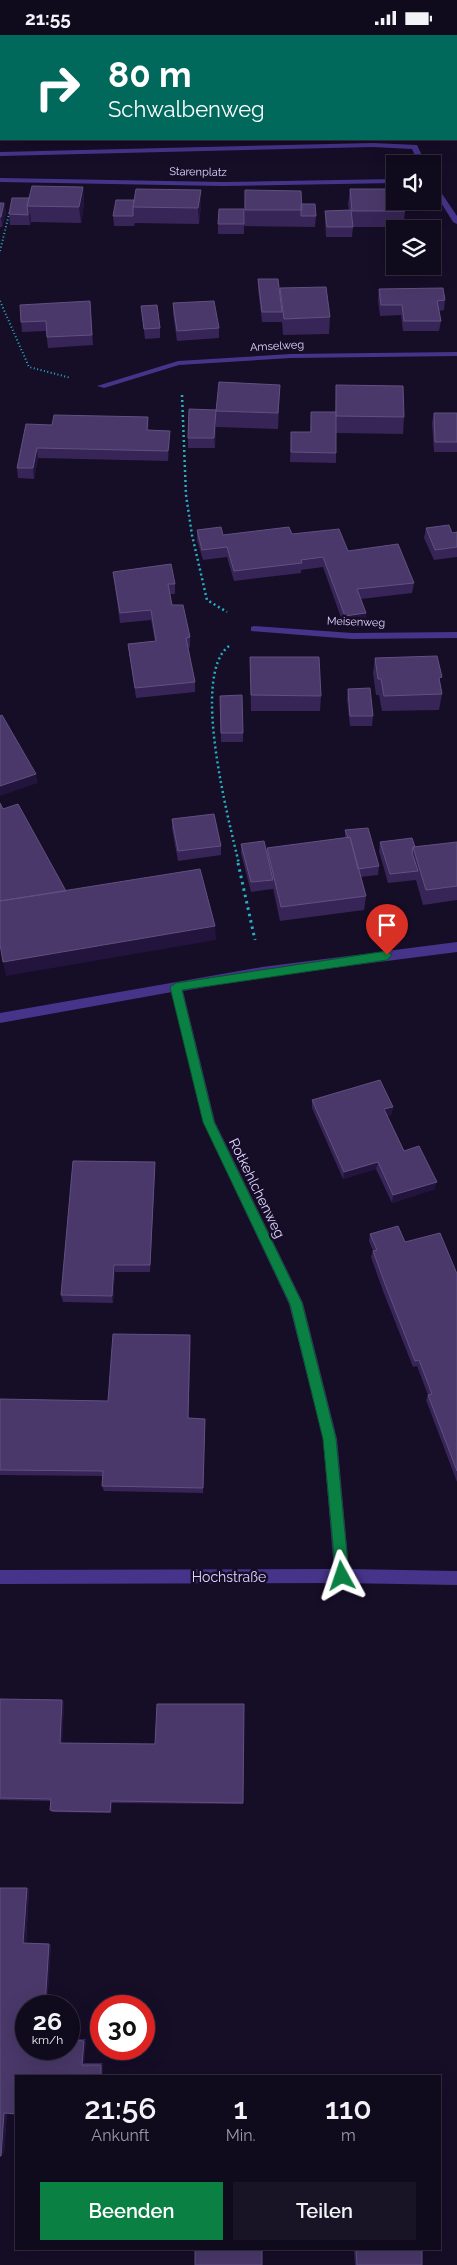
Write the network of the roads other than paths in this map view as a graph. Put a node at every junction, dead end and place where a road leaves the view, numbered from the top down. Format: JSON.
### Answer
{"nodes":[{"id":1,"x":0,"y":154,"type":"edge"},
{"id":2,"x":418,"y":155,"type":"edge"},
{"id":3,"x":0,"y":180,"type":"edge"},
{"id":4,"x":386,"y":181,"type":"edge"},
{"id":5,"x":441,"y":196,"type":"edge"},
{"id":6,"x":457,"y":222,"type":"edge"},
{"id":7,"x":457,"y":354,"type":"edge"},
{"id":8,"x":101,"y":386,"type":"road end"},
{"id":9,"x":254,"y":629,"type":"road end"},
{"id":10,"x":457,"y":635,"type":"edge"},
{"id":11,"x":457,"y":947,"type":"edge"},
{"id":12,"x":176,"y":987,"type":"junction"},
{"id":13,"x":0,"y":1018,"type":"edge"},
{"id":14,"x":342,"y":1576,"type":"junction"},
{"id":15,"x":0,"y":1577,"type":"edge"},
{"id":16,"x":457,"y":1578,"type":"edge"}],
"edges":[{"from":1,"to":2,"type":"street","name":"Starenplatz"},
{"from":3,"to":4,"type":"street","name":"Starenplatz"},
{"from":5,"to":6,"type":"street"},
{"from":7,"to":8,"type":"street","name":"Amselweg"},
{"from":9,"to":10,"type":"street","name":"Meisenweg"},
{"from":11,"to":12,"type":"street"},
{"from":12,"to":13,"type":"street"},
{"from":12,"to":14,"type":"street","name":"Rotkehlchenweg"},
{"from":14,"to":15,"type":"street","name":"Hochstraße"},
{"from":14,"to":16,"type":"street","name":"Hochstraße"}]}
